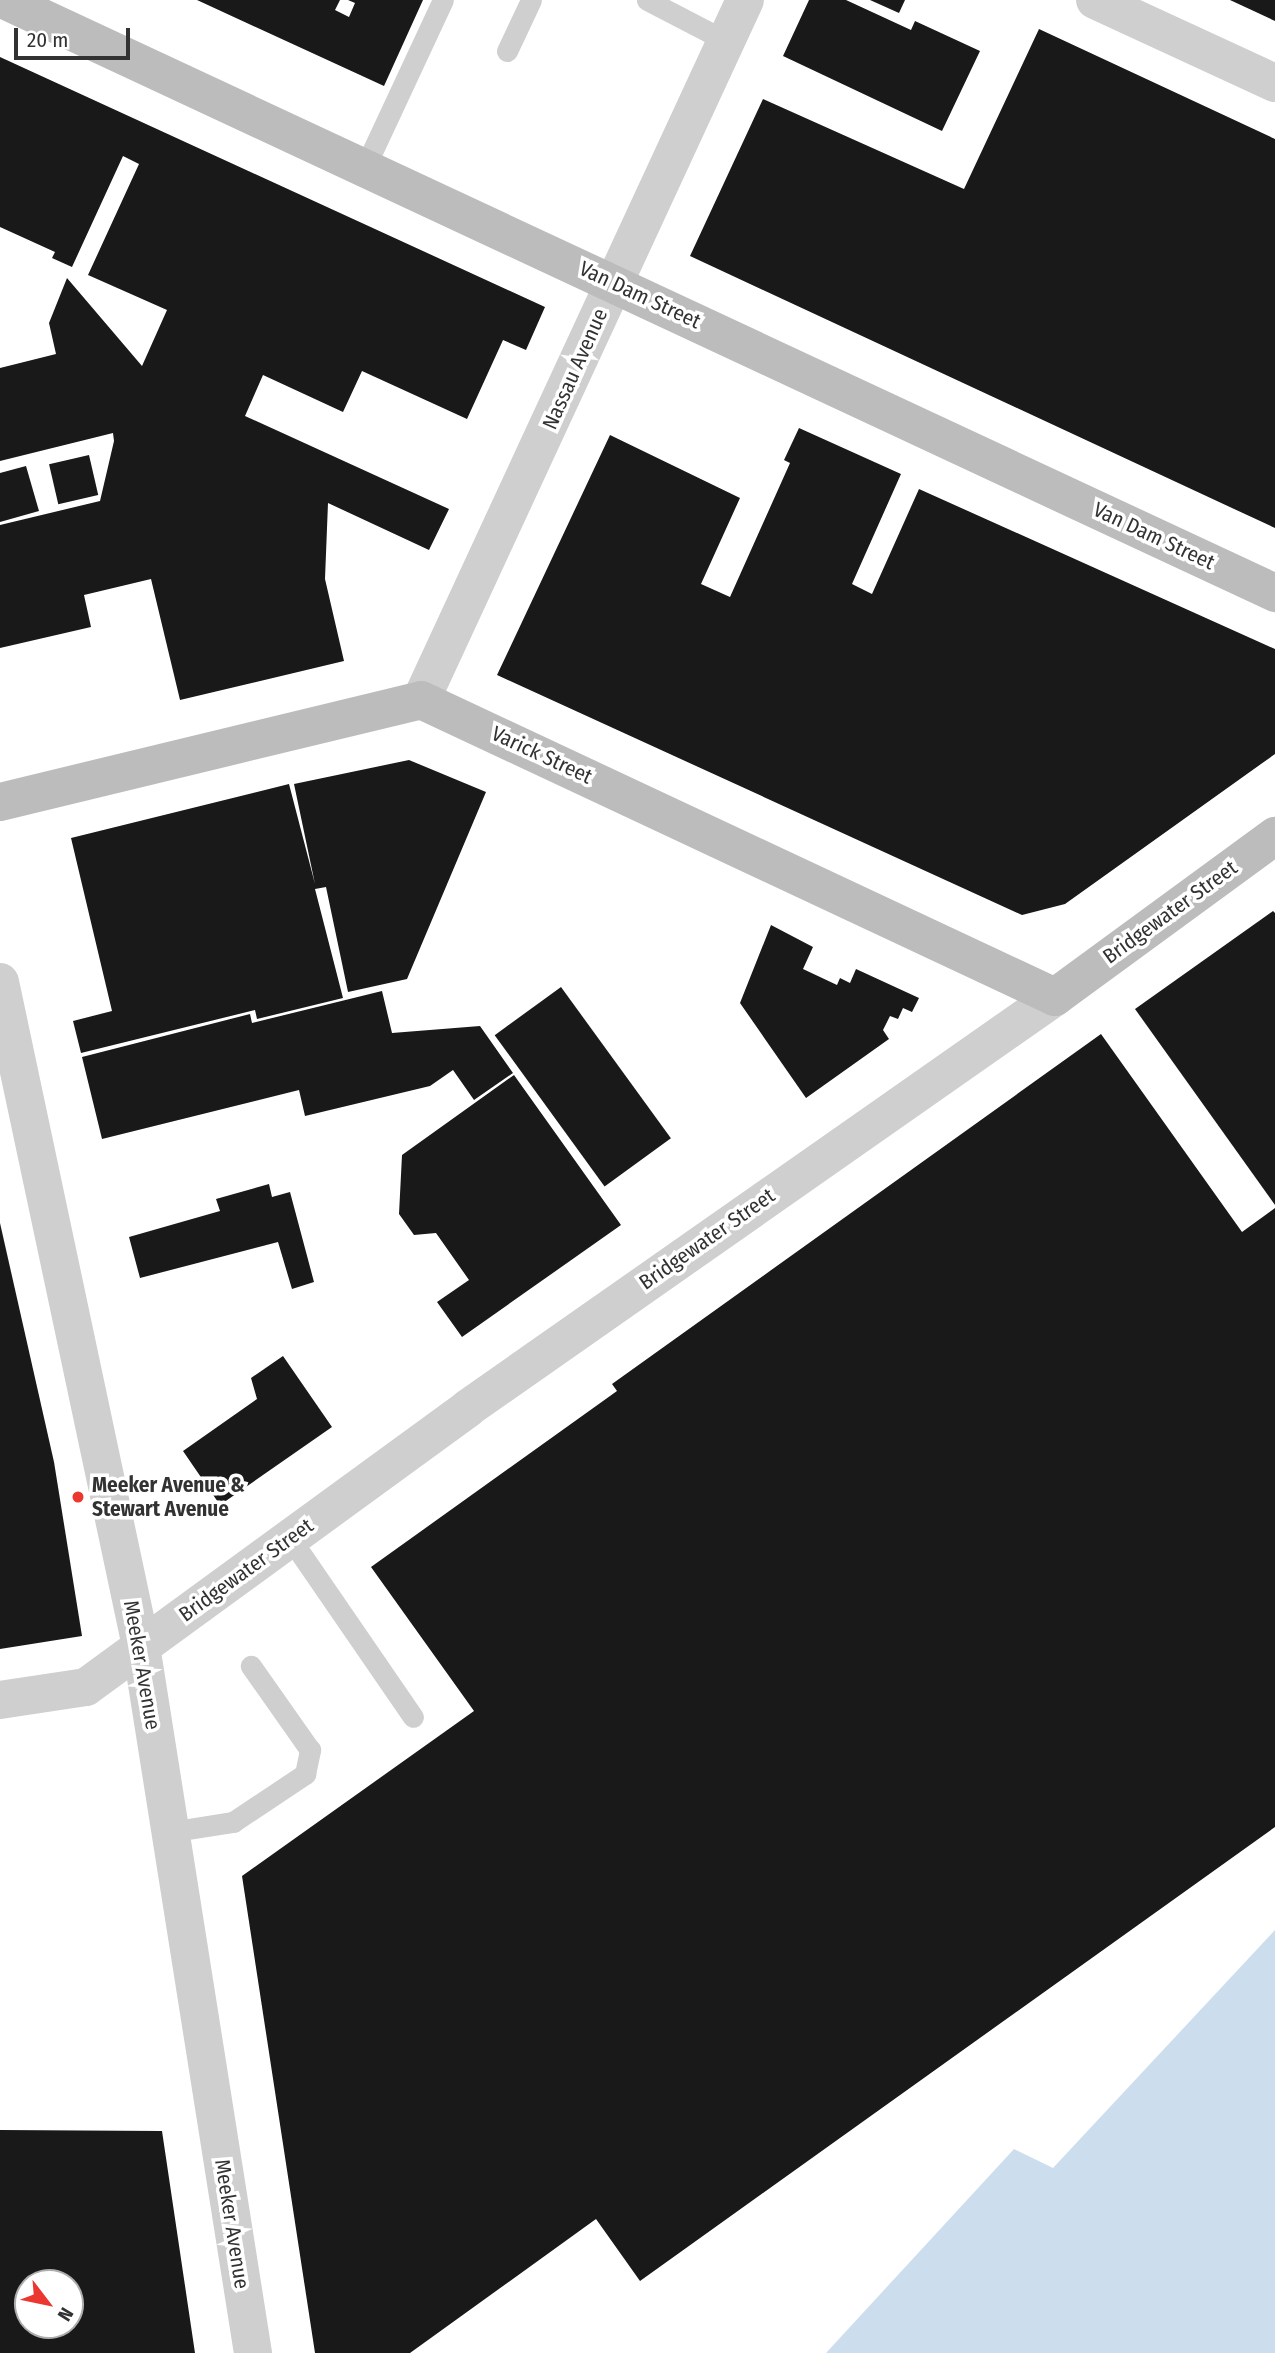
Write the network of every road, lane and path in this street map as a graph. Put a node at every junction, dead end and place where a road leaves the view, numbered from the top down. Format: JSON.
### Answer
{"nodes":[{"id":1,"x":4,"y":0,"type":"edge"},
{"id":2,"x":443,"y":0,"type":"edge"},
{"id":3,"x":531,"y":0,"type":"edge"},
{"id":4,"x":647,"y":0,"type":"edge"},
{"id":5,"x":745,"y":0,"type":"edge"},
{"id":6,"x":1095,"y":0,"type":"edge"},
{"id":7,"x":726,"y":41,"type":"junction"},
{"id":8,"x":507,"y":51,"type":"dead end"},
{"id":9,"x":1275,"y":83,"type":"edge"},
{"id":10,"x":365,"y":167,"type":"junction"},
{"id":11,"x":614,"y":283,"type":"junction"},
{"id":12,"x":1275,"y":593,"type":"edge"},
{"id":13,"x":421,"y":700,"type":"junction"},
{"id":14,"x":0,"y":802,"type":"edge"},
{"id":15,"x":1275,"y":836,"type":"edge"},
{"id":16,"x":0,"y":982,"type":"edge"},
{"id":17,"x":1055,"y":997,"type":"junction"},
{"id":18,"x":290,"y":1538,"type":"junction"},
{"id":19,"x":141,"y":1646,"type":"junction"},
{"id":20,"x":251,"y":1666,"type":"dead end"},
{"id":21,"x":0,"y":1700,"type":"edge"},
{"id":22,"x":413,"y":1717,"type":"dead end"},
{"id":23,"x":169,"y":1832,"type":"junction"},
{"id":24,"x":253,"y":2353,"type":"edge"}],
"edges":[{"from":1,"to":10,"type":"main road","name":"Van Dam Street"},
{"from":2,"to":10,"type":"lane"},
{"from":3,"to":8,"type":"lane"},
{"from":4,"to":7,"type":"lane"},
{"from":5,"to":7,"type":"street","name":"Nassau Avenue"},
{"from":6,"to":9,"type":"street"},
{"from":7,"to":11,"type":"street","name":"Nassau Avenue"},
{"from":10,"to":11,"type":"main road","name":"Van Dam Street"},
{"from":11,"to":12,"type":"main road","name":"Van Dam Street"},
{"from":11,"to":13,"type":"street","name":"Nassau Avenue"},
{"from":13,"to":14,"type":"main road"},
{"from":13,"to":17,"type":"main road","name":"Varick Street"},
{"from":15,"to":17,"type":"main road","name":"Bridgewater Street"},
{"from":16,"to":19,"type":"street","name":"Meeker Avenue"},
{"from":17,"to":18,"type":"street","name":"Bridgewater Street"},
{"from":18,"to":19,"type":"street","name":"Bridgewater Street"},
{"from":18,"to":22,"type":"lane"},
{"from":19,"to":21,"type":"street","name":"Bridgewater Street"},
{"from":19,"to":23,"type":"street","name":"Meeker Avenue"},
{"from":20,"to":23,"type":"lane"},
{"from":23,"to":24,"type":"street","name":"Meeker Avenue"}]}
